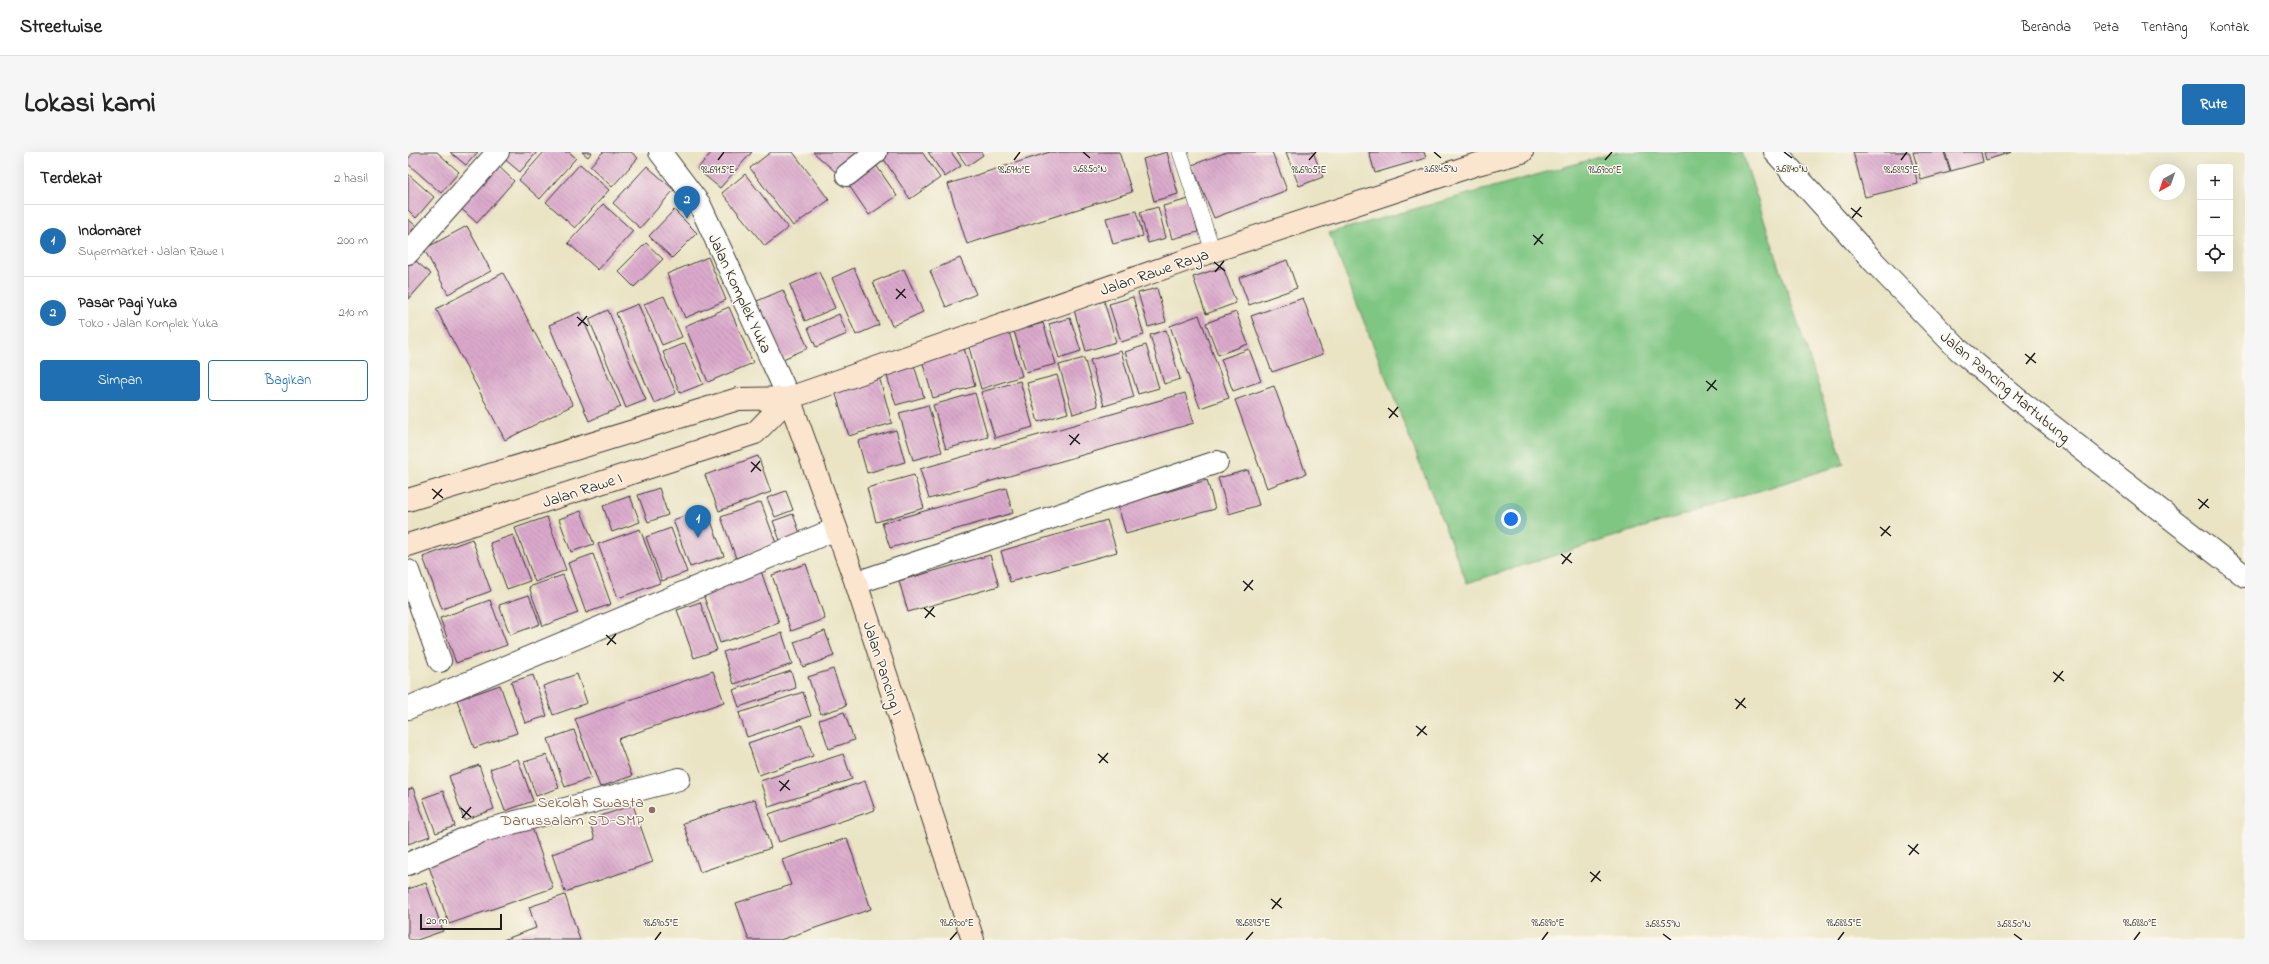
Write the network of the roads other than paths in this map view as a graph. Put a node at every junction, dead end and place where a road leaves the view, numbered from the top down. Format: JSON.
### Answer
{"nodes":[{"id":1,"x":498,"y":152,"type":"edge"},
{"id":2,"x":660,"y":152,"type":"edge"},
{"id":3,"x":876,"y":152,"type":"edge"},
{"id":4,"x":1180,"y":152,"type":"edge"},
{"id":5,"x":1522,"y":152,"type":"edge"},
{"id":6,"x":1775,"y":152,"type":"edge"},
{"id":7,"x":847,"y":175,"type":"dead end"},
{"id":8,"x":1213,"y":251,"type":"junction"},
{"id":9,"x":408,"y":253,"type":"edge"},
{"id":10,"x":789,"y":398,"type":"junction"},
{"id":11,"x":1217,"y":462,"type":"dead end"},
{"id":12,"x":408,"y":500,"type":"edge"},
{"id":13,"x":836,"y":529,"type":"junction"},
{"id":14,"x":408,"y":545,"type":"edge"},
{"id":15,"x":408,"y":572,"type":"edge"},
{"id":16,"x":2245,"y":576,"type":"edge"},
{"id":17,"x":856,"y":583,"type":"junction"},
{"id":18,"x":440,"y":661,"type":"dead end"},
{"id":19,"x":408,"y":708,"type":"edge"},
{"id":20,"x":679,"y":779,"type":"dead end"},
{"id":21,"x":408,"y":864,"type":"edge"},
{"id":22,"x":973,"y":940,"type":"edge"}],
"edges":[{"from":1,"to":9,"type":"street"},
{"from":2,"to":10,"type":"street","name":"Jalan Komplek Yuka"},
{"from":3,"to":7,"type":"street"},
{"from":4,"to":8,"type":"lane"},
{"from":5,"to":8,"type":"main road","name":"Jalan Rawe Raya"},
{"from":6,"to":16,"type":"street","name":"Jalan Pancing Martubung"},
{"from":8,"to":10,"type":"main road","name":"Jalan Rawe Raya"},
{"from":10,"to":12,"type":"main road"},
{"from":10,"to":13,"type":"main road","name":"Jalan Pancing I"},
{"from":10,"to":14,"type":"main road","name":"Jalan Rawe I"},
{"from":11,"to":17,"type":"street"},
{"from":13,"to":17,"type":"main road","name":"Jalan Pancing I"},
{"from":13,"to":19,"type":"street"},
{"from":15,"to":18,"type":"street"},
{"from":17,"to":22,"type":"main road","name":"Jalan Pancing I"},
{"from":20,"to":21,"type":"street"}]}
